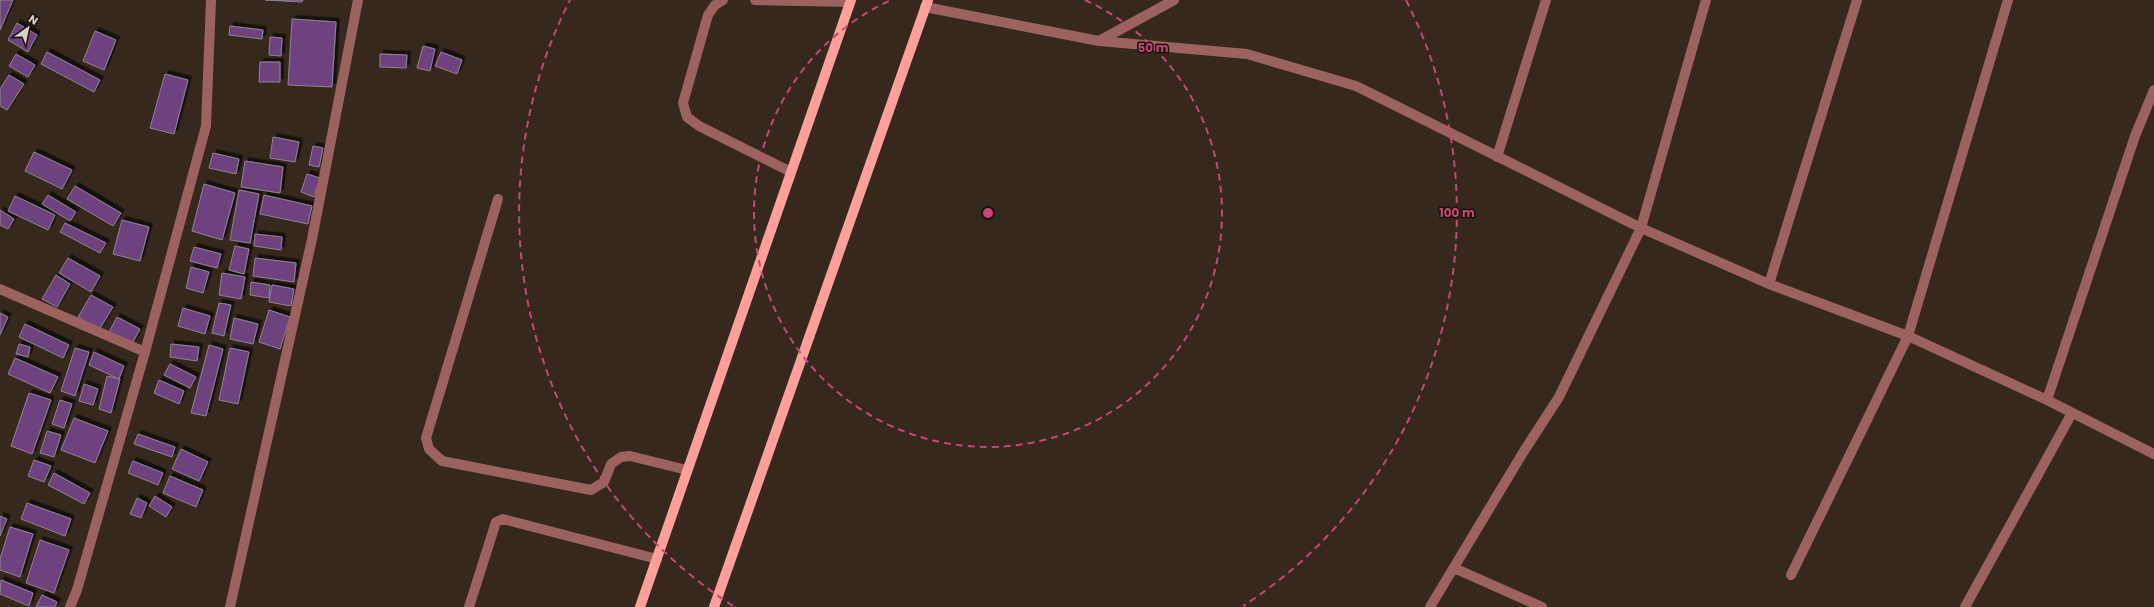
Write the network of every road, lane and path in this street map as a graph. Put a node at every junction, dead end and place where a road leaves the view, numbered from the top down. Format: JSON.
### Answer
{"nodes":[{"id":1,"x":211,"y":0,"type":"edge"},
{"id":2,"x":358,"y":0,"type":"edge"},
{"id":3,"x":723,"y":0,"type":"edge"},
{"id":4,"x":755,"y":0,"type":"edge"},
{"id":5,"x":1174,"y":0,"type":"edge"},
{"id":6,"x":1546,"y":0,"type":"edge"},
{"id":7,"x":1706,"y":0,"type":"edge"},
{"id":8,"x":1857,"y":0,"type":"edge"},
{"id":9,"x":2008,"y":0,"type":"edge"},
{"id":10,"x":851,"y":1,"type":"edge"},
{"id":11,"x":926,"y":4,"type":"edge"},
{"id":12,"x":1099,"y":41,"type":"junction"},
{"id":13,"x":2154,"y":90,"type":"edge"},
{"id":14,"x":1497,"y":157,"type":"junction"},
{"id":15,"x":791,"y":172,"type":"junction"},
{"id":16,"x":498,"y":199,"type":"dead end"},
{"id":17,"x":1641,"y":228,"type":"junction"},
{"id":18,"x":1769,"y":284,"type":"junction"},
{"id":19,"x":0,"y":289,"type":"edge"},
{"id":20,"x":1908,"y":336,"type":"junction"},
{"id":21,"x":145,"y":352,"type":"junction"},
{"id":22,"x":2047,"y":400,"type":"junction"},
{"id":23,"x":2072,"y":413,"type":"junction"},
{"id":24,"x":2154,"y":454,"type":"edge"},
{"id":25,"x":687,"y":470,"type":"junction"},
{"id":26,"x":657,"y":559,"type":"junction"},
{"id":27,"x":1454,"y":568,"type":"junction"},
{"id":28,"x":1791,"y":575,"type":"dead end"},
{"id":29,"x":70,"y":607,"type":"edge"},
{"id":30,"x":230,"y":607,"type":"edge"},
{"id":31,"x":469,"y":607,"type":"edge"},
{"id":32,"x":640,"y":607,"type":"edge"},
{"id":33,"x":714,"y":607,"type":"edge"},
{"id":34,"x":1430,"y":607,"type":"edge"},
{"id":35,"x":1542,"y":607,"type":"edge"},
{"id":36,"x":1965,"y":607,"type":"edge"}],
"edges":[{"from":1,"to":21,"type":"street"},
{"from":2,"to":30,"type":"street"},
{"from":3,"to":15,"type":"street"},
{"from":4,"to":10,"type":"street"},
{"from":5,"to":12,"type":"street"},
{"from":6,"to":14,"type":"street"},
{"from":7,"to":17,"type":"street"},
{"from":8,"to":18,"type":"street"},
{"from":9,"to":20,"type":"street"},
{"from":10,"to":15,"type":"main road"},
{"from":11,"to":12,"type":"street"},
{"from":11,"to":33,"type":"main road"},
{"from":12,"to":14,"type":"street"},
{"from":13,"to":22,"type":"street"},
{"from":14,"to":17,"type":"street"},
{"from":15,"to":25,"type":"main road"},
{"from":16,"to":25,"type":"street"},
{"from":17,"to":18,"type":"street"},
{"from":17,"to":27,"type":"street"},
{"from":18,"to":20,"type":"street"},
{"from":19,"to":21,"type":"street"},
{"from":20,"to":22,"type":"street"},
{"from":20,"to":28,"type":"street"},
{"from":21,"to":29,"type":"street"},
{"from":22,"to":23,"type":"street"},
{"from":23,"to":24,"type":"street"},
{"from":23,"to":36,"type":"street"},
{"from":25,"to":26,"type":"main road"},
{"from":26,"to":31,"type":"street"},
{"from":26,"to":32,"type":"main road"},
{"from":27,"to":34,"type":"street"},
{"from":27,"to":35,"type":"street"}]}
